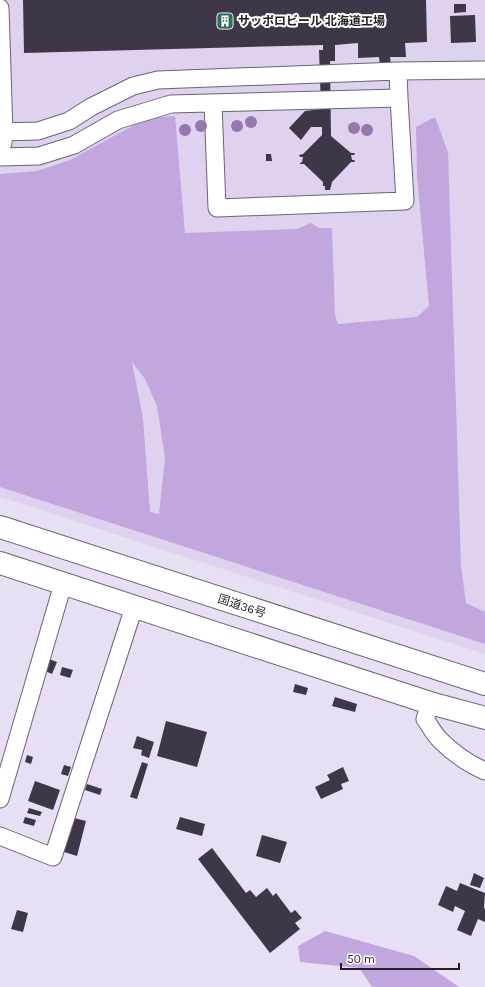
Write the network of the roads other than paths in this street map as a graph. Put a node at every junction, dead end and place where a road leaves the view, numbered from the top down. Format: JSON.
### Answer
{"nodes":[{"id":1,"x":0,"y":8,"type":"edge"},
{"id":2,"x":485,"y":70,"type":"edge"},
{"id":3,"x":398,"y":71,"type":"junction"},
{"id":4,"x":206,"y":78,"type":"junction"},
{"id":5,"x":399,"y":98,"type":"junction"},
{"id":6,"x":210,"y":103,"type":"junction"},
{"id":7,"x":2,"y":132,"type":"edge"},
{"id":8,"x":1,"y":157,"type":"edge"},
{"id":9,"x":0,"y":527,"type":"edge"},
{"id":10,"x":0,"y":563,"type":"edge"},
{"id":11,"x":63,"y":584,"type":"junction"},
{"id":12,"x":134,"y":607,"type":"junction"},
{"id":13,"x":485,"y":684,"type":"edge"},
{"id":14,"x":430,"y":703,"type":"junction"},
{"id":15,"x":485,"y":718,"type":"edge"},
{"id":16,"x":485,"y":771,"type":"edge"},
{"id":17,"x":0,"y":799,"type":"edge"},
{"id":18,"x":0,"y":836,"type":"edge"}],
"edges":[{"from":1,"to":7,"type":"street"},
{"from":2,"to":3,"type":"street"},
{"from":3,"to":4,"type":"street"},
{"from":3,"to":5,"type":"street"},
{"from":4,"to":6,"type":"street"},
{"from":4,"to":7,"type":"street"},
{"from":5,"to":6,"type":"street"},
{"from":5,"to":6,"type":"street"},
{"from":6,"to":8,"type":"street"},
{"from":7,"to":8,"type":"street"},
{"from":9,"to":13,"type":"highway","name":"国道36号"},
{"from":10,"to":11,"type":"highway"},
{"from":11,"to":12,"type":"highway"},
{"from":11,"to":17,"type":"street"},
{"from":12,"to":14,"type":"highway"},
{"from":12,"to":18,"type":"street"},
{"from":14,"to":15,"type":"highway"},
{"from":14,"to":16,"type":"street"}]}
